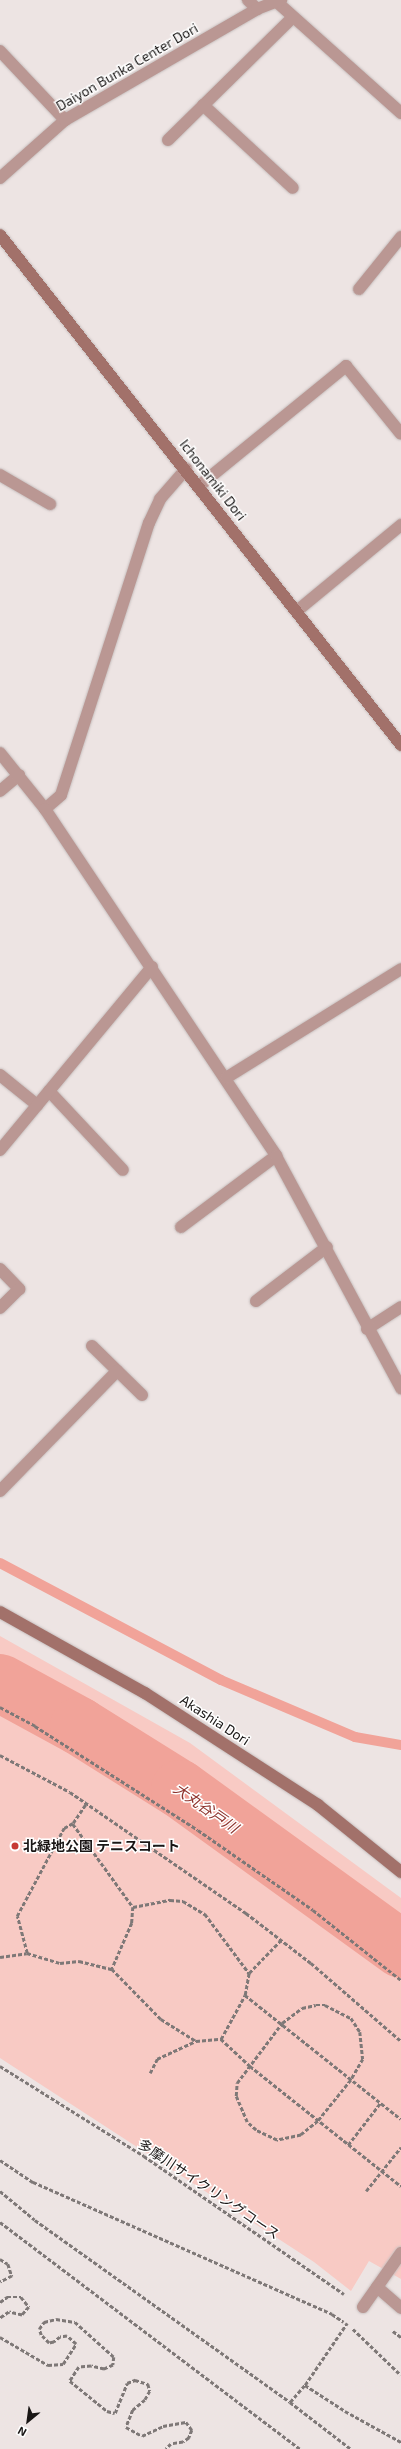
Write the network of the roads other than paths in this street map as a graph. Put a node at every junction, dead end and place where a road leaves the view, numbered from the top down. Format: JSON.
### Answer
{"nodes":[{"id":1,"x":248,"y":0,"type":"edge"},
{"id":2,"x":279,"y":1,"type":"edge"},
{"id":3,"x":257,"y":9,"type":"junction"},
{"id":4,"x":293,"y":17,"type":"junction"},
{"id":5,"x":0,"y":51,"type":"edge"},
{"id":6,"x":203,"y":105,"type":"junction"},
{"id":7,"x":401,"y":113,"type":"edge"},
{"id":8,"x":65,"y":120,"type":"junction"},
{"id":9,"x":168,"y":140,"type":"dead end"},
{"id":10,"x":0,"y":178,"type":"edge"},
{"id":11,"x":293,"y":188,"type":"dead end"},
{"id":12,"x":0,"y":236,"type":"edge"},
{"id":13,"x":401,"y":237,"type":"edge"},
{"id":14,"x":359,"y":289,"type":"dead end"},
{"id":15,"x":400,"y":432,"type":"edge"},
{"id":16,"x":186,"y":469,"type":"junction"},
{"id":17,"x":0,"y":475,"type":"edge"},
{"id":18,"x":199,"y":486,"type":"junction"},
{"id":19,"x":50,"y":504,"type":"dead end"},
{"id":20,"x":401,"y":525,"type":"edge"},
{"id":21,"x":298,"y":610,"type":"junction"},
{"id":22,"x":401,"y":745,"type":"edge"},
{"id":23,"x":0,"y":753,"type":"edge"},
{"id":24,"x":19,"y":775,"type":"junction"},
{"id":25,"x":0,"y":791,"type":"edge"},
{"id":26,"x":44,"y":809,"type":"junction"},
{"id":27,"x":152,"y":967,"type":"junction"},
{"id":28,"x":401,"y":969,"type":"edge"},
{"id":29,"x":0,"y":1075,"type":"edge"},
{"id":30,"x":226,"y":1078,"type":"junction"},
{"id":31,"x":49,"y":1091,"type":"junction"},
{"id":32,"x":37,"y":1105,"type":"junction"},
{"id":33,"x":0,"y":1150,"type":"edge"},
{"id":34,"x":276,"y":1156,"type":"junction"},
{"id":35,"x":123,"y":1170,"type":"dead end"},
{"id":36,"x":181,"y":1227,"type":"dead end"},
{"id":37,"x":326,"y":1247,"type":"junction"},
{"id":38,"x":0,"y":1269,"type":"edge"},
{"id":39,"x":256,"y":1301,"type":"dead end"},
{"id":40,"x":401,"y":1307,"type":"edge"},
{"id":41,"x":0,"y":1308,"type":"edge"},
{"id":42,"x":368,"y":1329,"type":"junction"},
{"id":43,"x":92,"y":1346,"type":"dead end"},
{"id":44,"x":117,"y":1371,"type":"junction"},
{"id":45,"x":401,"y":1388,"type":"edge"},
{"id":46,"x":142,"y":1395,"type":"dead end"},
{"id":47,"x":0,"y":1491,"type":"edge"},
{"id":48,"x":0,"y":1612,"type":"edge"},
{"id":49,"x":401,"y":1872,"type":"edge"},
{"id":50,"x":401,"y":2253,"type":"edge"},
{"id":51,"x":377,"y":2287,"type":"junction"},
{"id":52,"x":363,"y":2308,"type":"road end"},
{"id":53,"x":401,"y":2308,"type":"edge"}],
"edges":[{"from":1,"to":3,"type":"street"},
{"from":2,"to":3,"type":"street","name":"Daiyon Bunka Center Dori"},
{"from":2,"to":4,"type":"street"},
{"from":3,"to":8,"type":"street","name":"Daiyon Bunka Center Dori"},
{"from":4,"to":6,"type":"street"},
{"from":4,"to":7,"type":"street"},
{"from":5,"to":8,"type":"street"},
{"from":6,"to":9,"type":"street"},
{"from":6,"to":11,"type":"street"},
{"from":8,"to":10,"type":"street","name":"Daiyon Bunka Center Dori"},
{"from":12,"to":16,"type":"street","name":"Ichonamiki Dori"},
{"from":13,"to":14,"type":"street"},
{"from":15,"to":18,"type":"street"},
{"from":16,"to":18,"type":"street","name":"Ichonamiki Dori"},
{"from":16,"to":26,"type":"street"},
{"from":17,"to":19,"type":"street"},
{"from":18,"to":21,"type":"street","name":"Ichonamiki Dori"},
{"from":20,"to":21,"type":"street"},
{"from":21,"to":22,"type":"street","name":"Ichonamiki Dori"},
{"from":23,"to":24,"type":"street"},
{"from":24,"to":25,"type":"street"},
{"from":24,"to":26,"type":"street"},
{"from":26,"to":27,"type":"street"},
{"from":27,"to":30,"type":"street"},
{"from":27,"to":31,"type":"street"},
{"from":28,"to":30,"type":"street"},
{"from":29,"to":32,"type":"street"},
{"from":30,"to":34,"type":"street"},
{"from":31,"to":32,"type":"street"},
{"from":31,"to":35,"type":"street"},
{"from":32,"to":33,"type":"street"},
{"from":34,"to":36,"type":"street"},
{"from":34,"to":37,"type":"street"},
{"from":37,"to":39,"type":"street"},
{"from":37,"to":42,"type":"street"},
{"from":38,"to":41,"type":"street"},
{"from":40,"to":42,"type":"street"},
{"from":42,"to":45,"type":"street"},
{"from":43,"to":44,"type":"street"},
{"from":44,"to":46,"type":"street"},
{"from":44,"to":47,"type":"street"},
{"from":48,"to":49,"type":"street","name":"Akashia Dori"},
{"from":50,"to":51,"type":"street"},
{"from":51,"to":52,"type":"street"},
{"from":51,"to":53,"type":"street"}]}
